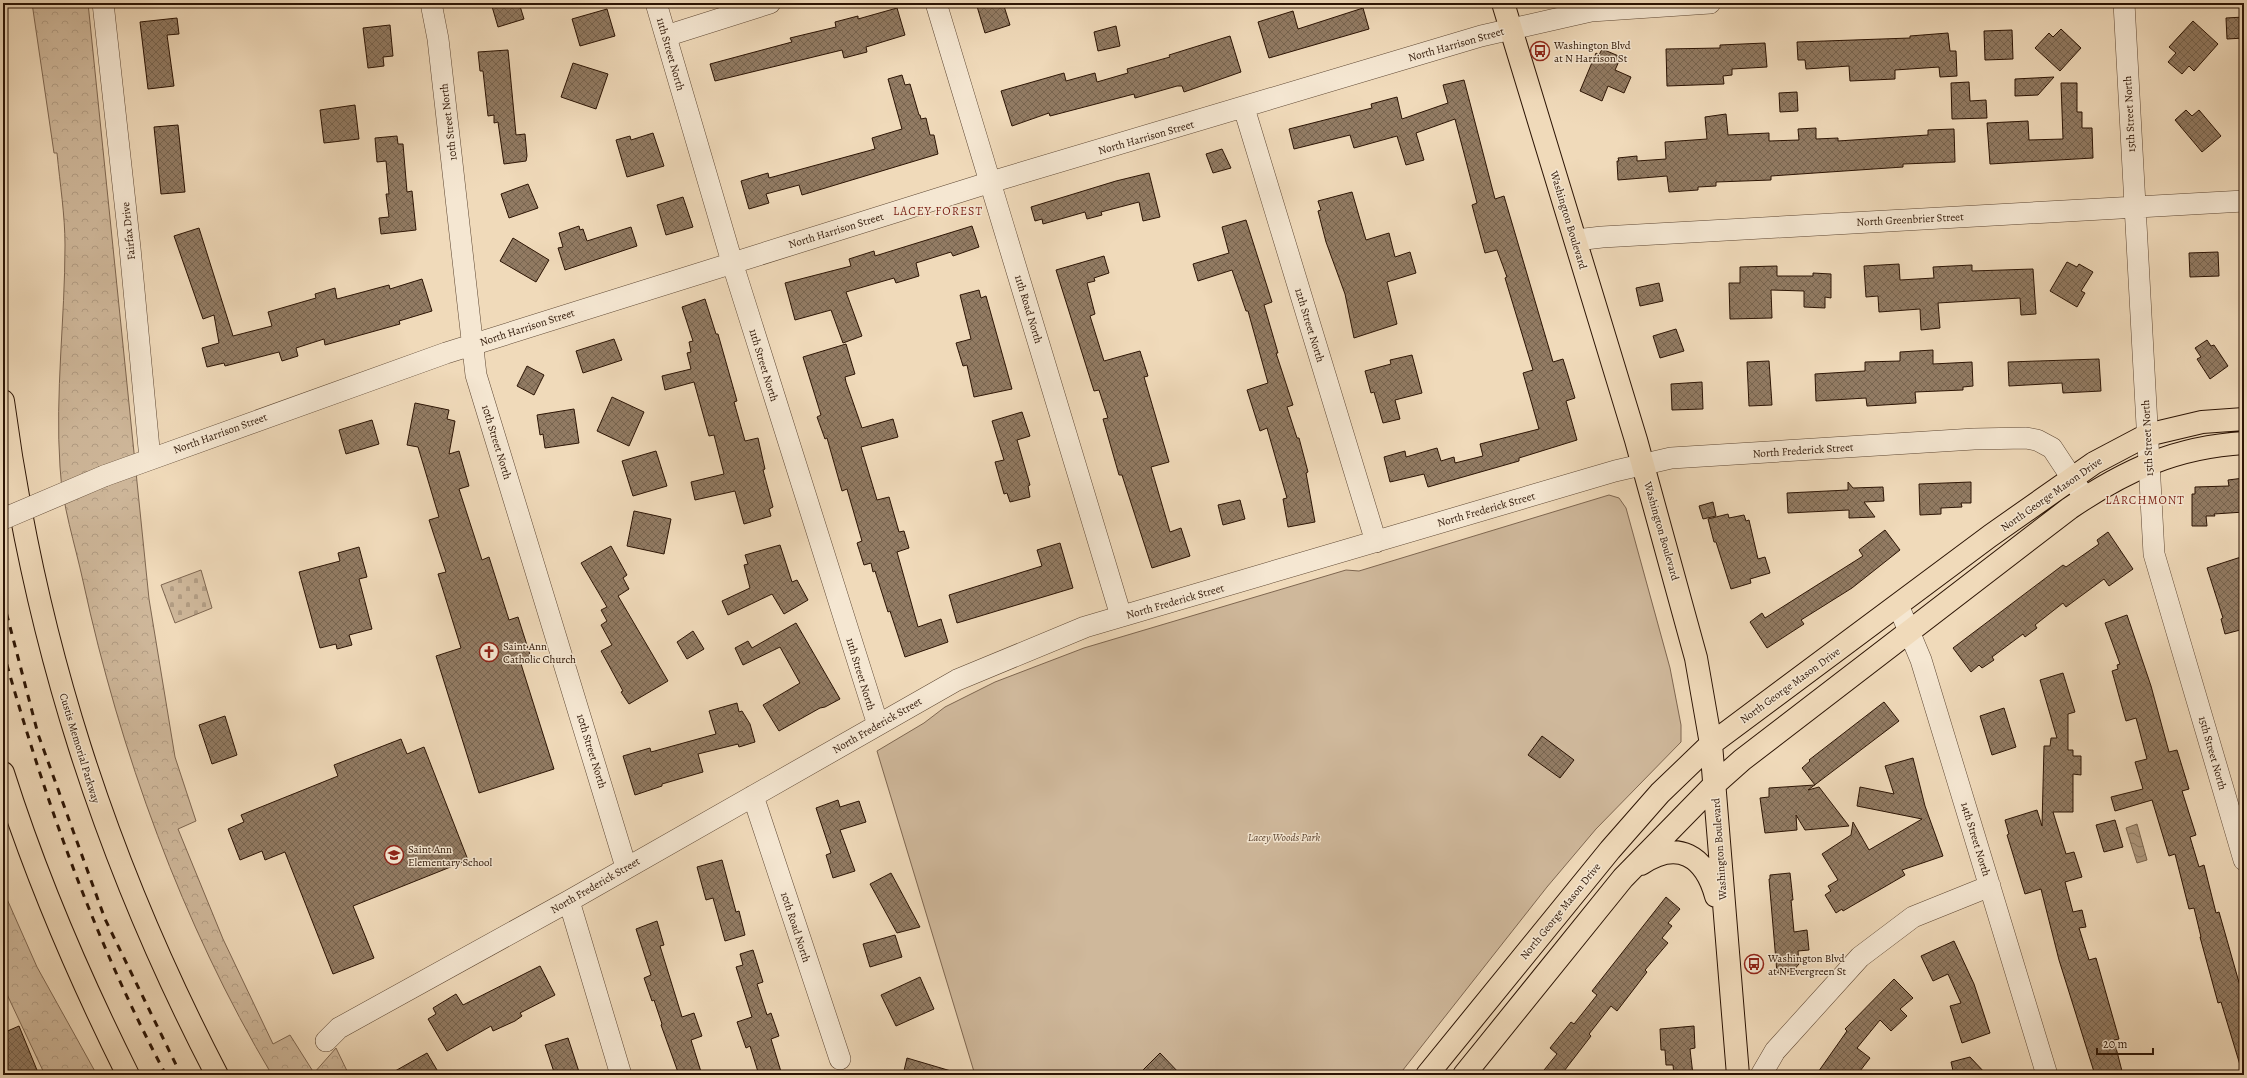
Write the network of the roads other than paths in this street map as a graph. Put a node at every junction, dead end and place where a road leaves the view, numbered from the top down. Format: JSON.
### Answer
{"nodes":[{"id":1,"x":103,"y":3,"type":"edge"},
{"id":2,"x":432,"y":3,"type":"edge"},
{"id":3,"x":656,"y":3,"type":"edge"},
{"id":4,"x":770,"y":3,"type":"edge"},
{"id":5,"x":936,"y":3,"type":"edge"},
{"id":6,"x":1503,"y":3,"type":"edge"},
{"id":7,"x":1710,"y":3,"type":"edge"},
{"id":8,"x":2124,"y":3,"type":"edge"},
{"id":9,"x":1511,"y":28,"type":"junction"},
{"id":10,"x":666,"y":36,"type":"junction"},
{"id":11,"x":1244,"y":108,"type":"junction"},
{"id":12,"x":991,"y":182,"type":"junction"},
{"id":13,"x":2244,"y":200,"type":"edge"},
{"id":14,"x":2134,"y":206,"type":"junction"},
{"id":15,"x":1576,"y":240,"type":"junction"},
{"id":16,"x":732,"y":262,"type":"junction"},
{"id":17,"x":473,"y":344,"type":"junction"},
{"id":18,"x":3,"y":401,"type":"edge"},
{"id":19,"x":2244,"y":419,"type":"edge"},
{"id":20,"x":2147,"y":435,"type":"junction"},
{"id":21,"x":2244,"y":443,"type":"edge"},
{"id":22,"x":150,"y":458,"type":"junction"},
{"id":23,"x":2149,"y":462,"type":"junction"},
{"id":24,"x":1643,"y":464,"type":"junction"},
{"id":25,"x":2073,"y":477,"type":"junction"},
{"id":26,"x":2085,"y":498,"type":"junction"},
{"id":27,"x":3,"y":519,"type":"edge"},
{"id":28,"x":1376,"y":542,"type":"junction"},
{"id":29,"x":1898,"y":605,"type":"junction"},
{"id":30,"x":1122,"y":616,"type":"junction"},
{"id":31,"x":1910,"y":630,"type":"junction"},
{"id":32,"x":878,"y":725,"type":"junction"},
{"id":33,"x":1711,"y":744,"type":"junction"},
{"id":34,"x":3,"y":773,"type":"edge"},
{"id":35,"x":1715,"y":784,"type":"junction"},
{"id":36,"x":753,"y":796,"type":"junction"},
{"id":37,"x":2244,"y":860,"type":"edge"},
{"id":38,"x":626,"y":867,"type":"junction"},
{"id":39,"x":1623,"y":878,"type":"junction"},
{"id":40,"x":1990,"y":886,"type":"junction"},
{"id":41,"x":569,"y":900,"type":"junction"},
{"id":42,"x":1725,"y":927,"type":"junction"},
{"id":43,"x":326,"y":1041,"type":"dead end"},
{"id":44,"x":840,"y":1058,"type":"dead end"},
{"id":45,"x":128,"y":1075,"type":"edge"},
{"id":46,"x":217,"y":1075,"type":"edge"},
{"id":47,"x":621,"y":1075,"type":"edge"},
{"id":48,"x":1426,"y":1075,"type":"edge"},
{"id":49,"x":1464,"y":1075,"type":"edge"},
{"id":50,"x":1738,"y":1075,"type":"edge"},
{"id":51,"x":1760,"y":1075,"type":"edge"},
{"id":52,"x":2047,"y":1075,"type":"edge"}],
"edges":[{"from":1,"to":22,"type":"street","name":"Fairfax Drive"},
{"from":2,"to":17,"type":"street","name":"10th Street North"},
{"from":3,"to":10,"type":"street","name":"11th Street North"},
{"from":4,"to":10,"type":"street"},
{"from":5,"to":12,"type":"street","name":"11th Road North"},
{"from":6,"to":9,"type":"main road","name":"Washington Boulevard"},
{"from":7,"to":9,"type":"street","name":"North Harrison Street"},
{"from":8,"to":14,"type":"street","name":"15th Street North"},
{"from":9,"to":11,"type":"street","name":"North Harrison Street"},
{"from":9,"to":15,"type":"main road","name":"Washington Boulevard"},
{"from":10,"to":16,"type":"street","name":"11th Street North"},
{"from":11,"to":12,"type":"street","name":"North Harrison Street"},
{"from":11,"to":28,"type":"street","name":"12th Street North"},
{"from":12,"to":16,"type":"street","name":"North Harrison Street"},
{"from":12,"to":30,"type":"street","name":"11th Road North"},
{"from":13,"to":14,"type":"street","name":"North Greenbrier Street"},
{"from":14,"to":15,"type":"street","name":"North Greenbrier Street"},
{"from":14,"to":20,"type":"street","name":"15th Street North"},
{"from":15,"to":24,"type":"main road","name":"Washington Boulevard"},
{"from":16,"to":17,"type":"street","name":"North Harrison Street"},
{"from":16,"to":32,"type":"street","name":"11th Street North"},
{"from":17,"to":22,"type":"street","name":"North Harrison Street"},
{"from":17,"to":38,"type":"street","name":"10th Street North"},
{"from":18,"to":46,"type":"main road","name":"Custis Memorial Parkway"},
{"from":19,"to":20,"type":"main road","name":"North George Mason Drive"},
{"from":20,"to":23,"type":"street","name":"15th Street North"},
{"from":20,"to":25,"type":"main road","name":"North George Mason Drive"},
{"from":21,"to":23,"type":"main road","name":"North George Mason Drive"},
{"from":22,"to":27,"type":"street","name":"North Harrison Street","bridge":true},
{"from":23,"to":26,"type":"main road","name":"North George Mason Drive"},
{"from":23,"to":37,"type":"street","name":"15th Street North"},
{"from":24,"to":25,"type":"street","name":"North Frederick Street"},
{"from":24,"to":28,"type":"street","name":"North Frederick Street"},
{"from":24,"to":33,"type":"main road","name":"Washington Boulevard"},
{"from":25,"to":26,"type":"street","name":"North Frederick Street"},
{"from":25,"to":29,"type":"main road","name":"North George Mason Drive"},
{"from":26,"to":31,"type":"main road","name":"North George Mason Drive"},
{"from":28,"to":30,"type":"street","name":"North Frederick Street"},
{"from":29,"to":31,"type":"street","name":"14th Street North"},
{"from":29,"to":33,"type":"main road","name":"North George Mason Drive"},
{"from":30,"to":32,"type":"street","name":"North Frederick Street"},
{"from":31,"to":35,"type":"main road","name":"North George Mason Drive"},
{"from":31,"to":40,"type":"street","name":"14th Street North"},
{"from":32,"to":36,"type":"street","name":"North Frederick Street"},
{"from":33,"to":35,"type":"main road","name":"Washington Boulevard"},
{"from":33,"to":48,"type":"main road","name":"North George Mason Drive"},
{"from":34,"to":45,"type":"main road"},
{"from":35,"to":39,"type":"main road","name":"North George Mason Drive"},
{"from":35,"to":42,"type":"main road","name":"Washington Boulevard"},
{"from":36,"to":38,"type":"street","name":"North Frederick Street"},
{"from":36,"to":44,"type":"street","name":"10th Road North"},
{"from":38,"to":41,"type":"street","name":"North Frederick Street"},
{"from":39,"to":42,"type":"main road"},
{"from":39,"to":49,"type":"main road","name":"North George Mason Drive"},
{"from":40,"to":51,"type":"street"},
{"from":40,"to":52,"type":"street","name":"14th Street North"},
{"from":41,"to":43,"type":"street","name":"North Frederick Street"},
{"from":41,"to":47,"type":"street"},
{"from":42,"to":50,"type":"main road","name":"Washington Boulevard"}]}
